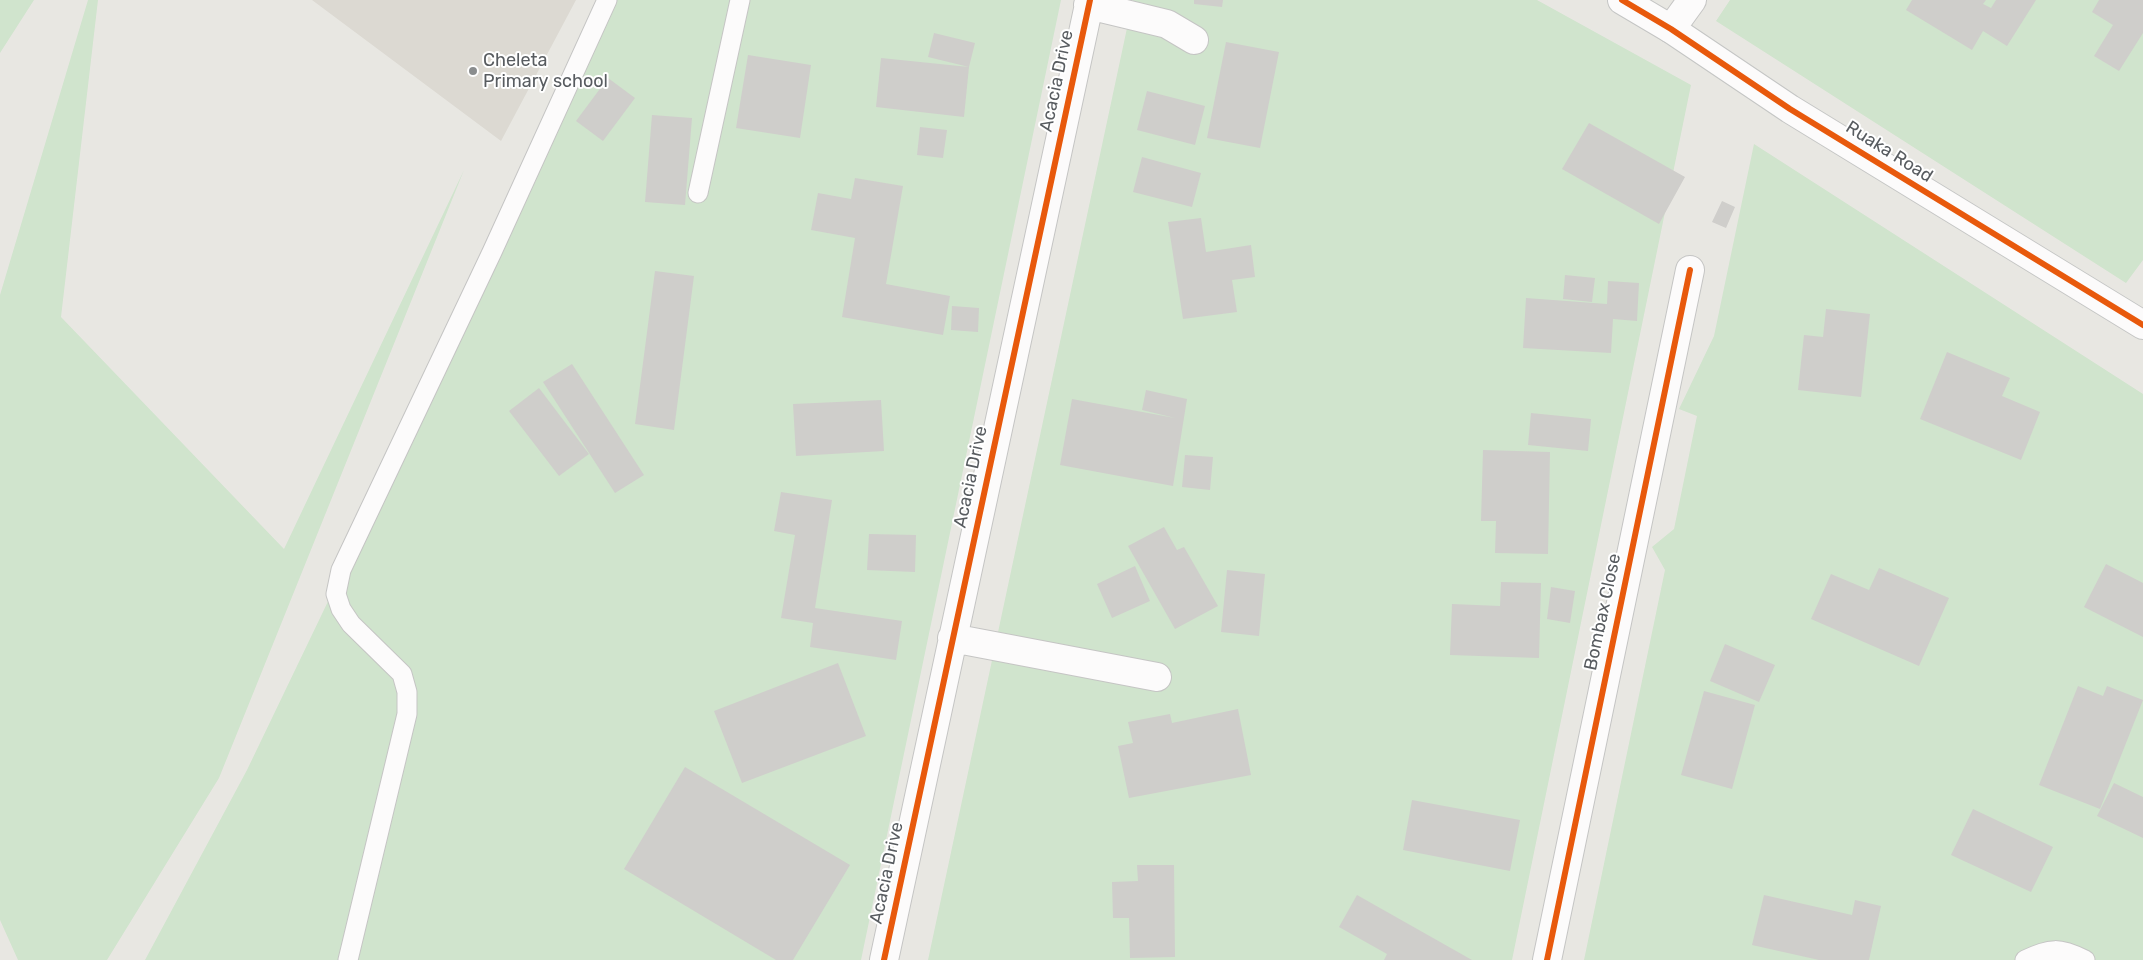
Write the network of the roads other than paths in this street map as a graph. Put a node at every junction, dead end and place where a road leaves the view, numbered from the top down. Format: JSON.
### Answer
{"nodes":[{"id":1,"x":607,"y":0,"type":"edge"},
{"id":2,"x":740,"y":0,"type":"edge"},
{"id":3,"x":1622,"y":0,"type":"edge"},
{"id":4,"x":1692,"y":0,"type":"edge"},
{"id":5,"x":1089,"y":3,"type":"edge"},
{"id":6,"x":1671,"y":29,"type":"junction"},
{"id":7,"x":1194,"y":40,"type":"dead end"},
{"id":8,"x":698,"y":193,"type":"dead end"},
{"id":9,"x":1690,"y":270,"type":"dead end"},
{"id":10,"x":2143,"y":325,"type":"edge"},
{"id":11,"x":952,"y":638,"type":"junction"},
{"id":12,"x":1157,"y":677,"type":"dead end"},
{"id":13,"x":348,"y":960,"type":"edge"},
{"id":14,"x":884,"y":960,"type":"edge"},
{"id":15,"x":1547,"y":960,"type":"edge"},
{"id":16,"x":2025,"y":960,"type":"edge"},
{"id":17,"x":2085,"y":960,"type":"edge"}],
"edges":[{"from":1,"to":13,"type":"lane"},
{"from":2,"to":8,"type":"lane"},
{"from":3,"to":6,"type":"street","name":"Ruaka Road"},
{"from":4,"to":6,"type":"street"},
{"from":5,"to":7,"type":"street"},
{"from":5,"to":11,"type":"street","name":"Acacia Drive"},
{"from":6,"to":10,"type":"street","name":"Ruaka Road"},
{"from":9,"to":15,"type":"street","name":"Bombax Close"},
{"from":11,"to":12,"type":"street"},
{"from":11,"to":14,"type":"street","name":"Acacia Drive"},
{"from":16,"to":17,"type":"lane"}]}
